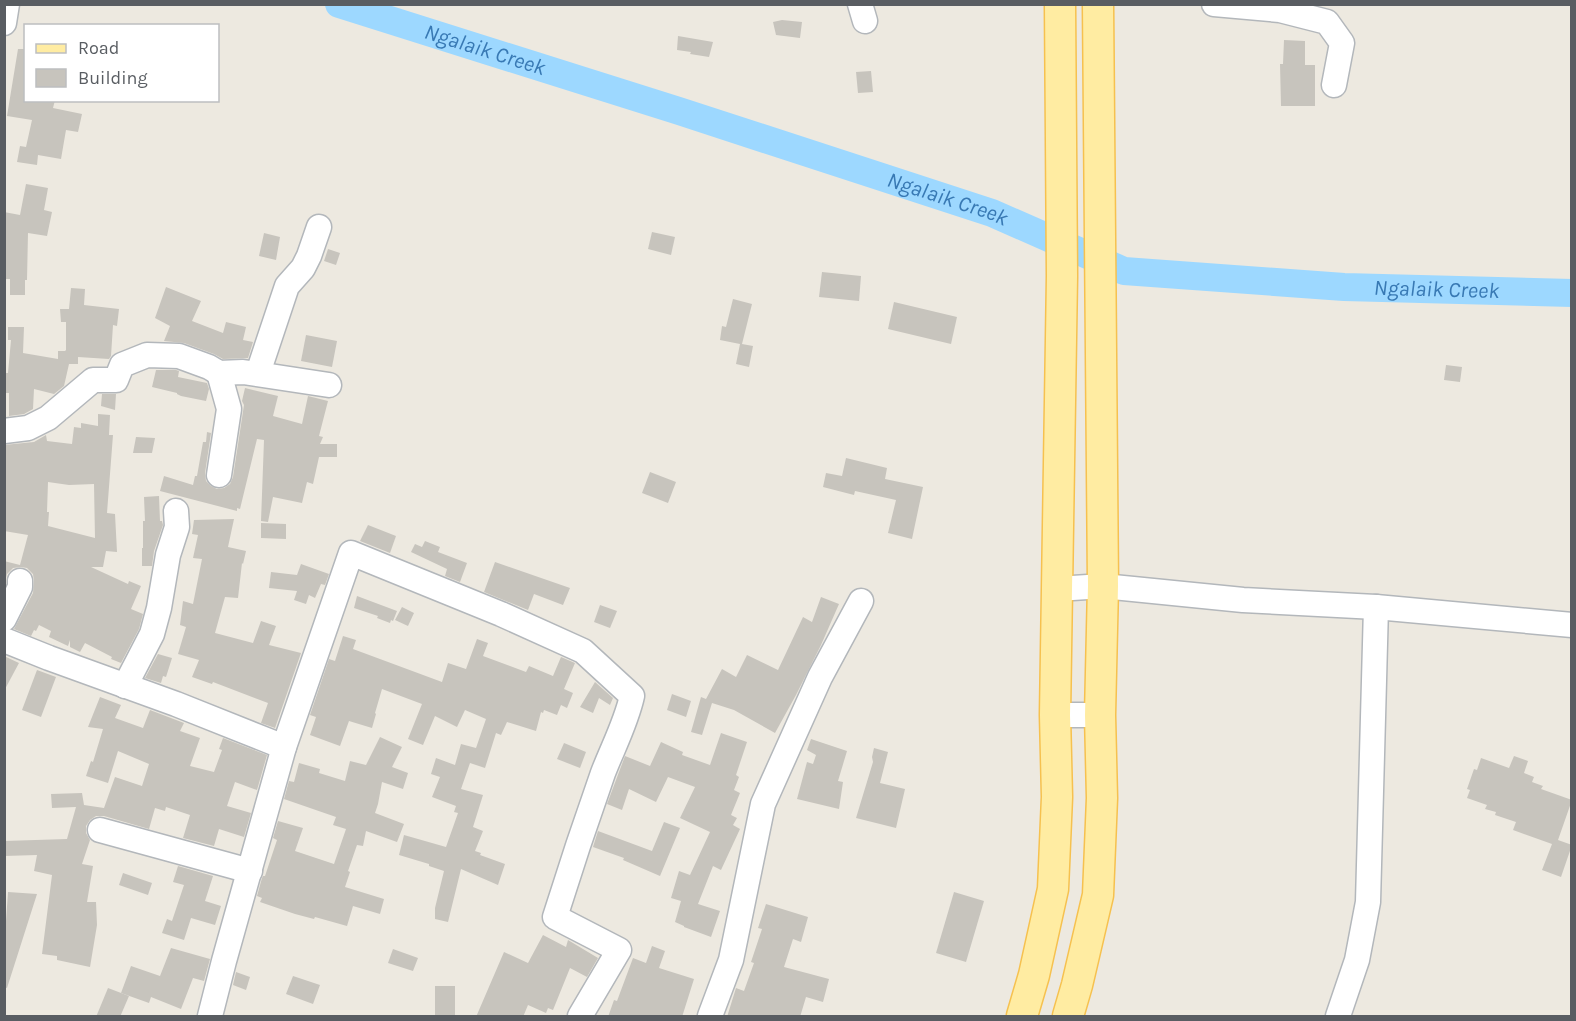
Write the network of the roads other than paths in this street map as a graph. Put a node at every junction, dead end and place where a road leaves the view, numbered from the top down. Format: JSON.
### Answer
{"nodes":[{"id":1,"x":7,"y":4,"type":"edge"},
{"id":2,"x":1060,"y":4,"type":"edge"},
{"id":3,"x":1098,"y":4,"type":"edge"},
{"id":4,"x":1214,"y":4,"type":"edge"},
{"id":5,"x":4,"y":23,"type":"edge"},
{"id":6,"x":1334,"y":85,"type":"dead end"},
{"id":7,"x":319,"y":226,"type":"dead end"},
{"id":8,"x":219,"y":373,"type":"junction"},
{"id":9,"x":258,"y":373,"type":"junction"},
{"id":10,"x":329,"y":385,"type":"dead end"},
{"id":11,"x":4,"y":431,"type":"edge"},
{"id":12,"x":219,"y":475,"type":"dead end"},
{"id":13,"x":176,"y":511,"type":"dead end"},
{"id":14,"x":21,"y":580,"type":"dead end"},
{"id":15,"x":1103,"y":586,"type":"junction"},
{"id":16,"x":1056,"y":589,"type":"junction"},
{"id":17,"x":861,"y":601,"type":"dead end"},
{"id":18,"x":1376,"y":607,"type":"junction"},
{"id":19,"x":4,"y":619,"type":"edge"},
{"id":20,"x":1572,"y":625,"type":"edge"},
{"id":21,"x":4,"y":640,"type":"edge"},
{"id":22,"x":124,"y":686,"type":"junction"},
{"id":23,"x":1055,"y":715,"type":"junction"},
{"id":24,"x":1100,"y":715,"type":"junction"},
{"id":25,"x":284,"y":747,"type":"junction"},
{"id":26,"x":100,"y":830,"type":"dead end"},
{"id":27,"x":250,"y":871,"type":"junction"},
{"id":28,"x":210,"y":1017,"type":"edge"},
{"id":29,"x":580,"y":1017,"type":"edge"},
{"id":30,"x":710,"y":1017,"type":"edge"},
{"id":31,"x":1022,"y":1017,"type":"edge"},
{"id":32,"x":1068,"y":1017,"type":"edge"},
{"id":33,"x":1338,"y":1017,"type":"edge"}],
"edges":[{"from":1,"to":5,"type":"street"},
{"from":2,"to":16,"type":"main road"},
{"from":3,"to":15,"type":"main road"},
{"from":4,"to":6,"type":"street"},
{"from":7,"to":9,"type":"street"},
{"from":8,"to":9,"type":"street"},
{"from":8,"to":11,"type":"street"},
{"from":8,"to":12,"type":"street"},
{"from":9,"to":10,"type":"street"},
{"from":13,"to":22,"type":"street"},
{"from":14,"to":19,"type":"street"},
{"from":15,"to":16,"type":"street"},
{"from":15,"to":18,"type":"street"},
{"from":15,"to":24,"type":"main road"},
{"from":16,"to":23,"type":"main road"},
{"from":17,"to":30,"type":"street"},
{"from":18,"to":20,"type":"street"},
{"from":18,"to":33,"type":"street"},
{"from":21,"to":22,"type":"street"},
{"from":22,"to":25,"type":"street"},
{"from":23,"to":24,"type":"street"},
{"from":23,"to":31,"type":"main road"},
{"from":24,"to":32,"type":"main road"},
{"from":25,"to":27,"type":"street"},
{"from":25,"to":29,"type":"street"},
{"from":26,"to":27,"type":"street"},
{"from":27,"to":28,"type":"street"}]}
